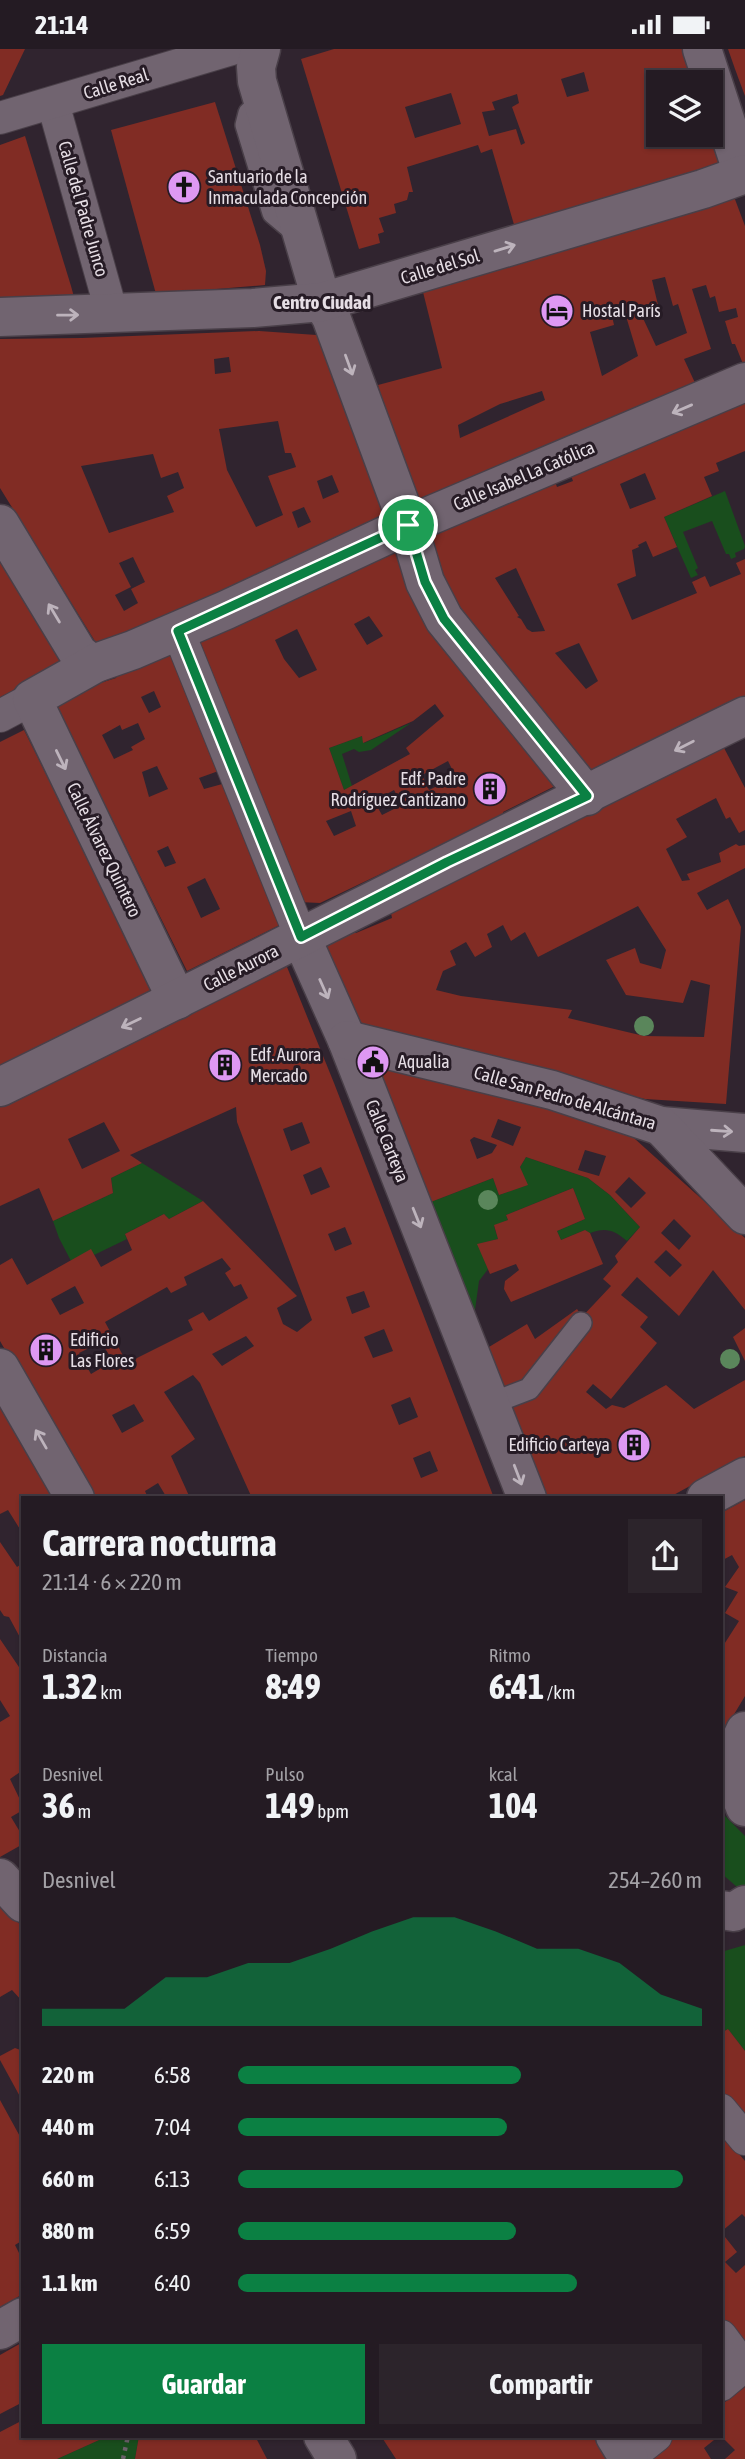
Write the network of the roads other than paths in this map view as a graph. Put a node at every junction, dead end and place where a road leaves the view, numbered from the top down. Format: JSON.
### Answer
{"nodes":[{"id":1,"x":232,"y":49,"type":"edge"},
{"id":2,"x":261,"y":49,"type":"edge"},
{"id":3,"x":702,"y":49,"type":"edge"},
{"id":4,"x":53,"y":103,"type":"junction"},
{"id":5,"x":0,"y":118,"type":"edge"},
{"id":6,"x":744,"y":175,"type":"edge"},
{"id":7,"x":323,"y":302,"type":"junction"},
{"id":8,"x":113,"y":314,"type":"junction"},
{"id":9,"x":0,"y":317,"type":"edge"},
{"id":10,"x":745,"y":382,"type":"edge"},
{"id":11,"x":0,"y":524,"type":"edge"},
{"id":12,"x":408,"y":525,"type":"junction"},
{"id":13,"x":178,"y":631,"type":"junction"},
{"id":14,"x":96,"y":663,"type":"junction"},
{"id":15,"x":16,"y":707,"type":"edge"},
{"id":16,"x":745,"y":716,"type":"edge"},
{"id":17,"x":587,"y":796,"type":"junction"},
{"id":18,"x":301,"y":937,"type":"junction"},
{"id":19,"x":177,"y":1000,"type":"junction"},
{"id":20,"x":347,"y":1040,"type":"junction"},
{"id":21,"x":0,"y":1087,"type":"edge"},
{"id":22,"x":661,"y":1126,"type":"junction"},
{"id":23,"x":745,"y":1133,"type":"edge"},
{"id":24,"x":745,"y":1215,"type":"edge"},
{"id":25,"x":581,"y":1323,"type":"dead end"},
{"id":26,"x":0,"y":1368,"type":"edge"},
{"id":27,"x":490,"y":1404,"type":"junction"},
{"id":28,"x":745,"y":1477,"type":"edge"},
{"id":29,"x":74,"y":1496,"type":"edge"},
{"id":30,"x":526,"y":1496,"type":"edge"},
{"id":31,"x":710,"y":1496,"type":"edge"},
{"id":32,"x":745,"y":1731,"type":"edge"},
{"id":33,"x":723,"y":1790,"type":"edge"},
{"id":34,"x":745,"y":1807,"type":"edge"},
{"id":35,"x":21,"y":1867,"type":"edge"},
{"id":36,"x":0,"y":1878,"type":"edge"},
{"id":37,"x":21,"y":1901,"type":"edge"},
{"id":38,"x":745,"y":1905,"type":"edge"},
{"id":39,"x":723,"y":1910,"type":"edge"},
{"id":40,"x":723,"y":2112,"type":"edge"},
{"id":41,"x":745,"y":2139,"type":"edge"},
{"id":42,"x":21,"y":2318,"type":"edge"},
{"id":43,"x":0,"y":2330,"type":"edge"},
{"id":44,"x":723,"y":2339,"type":"edge"},
{"id":45,"x":723,"y":2383,"type":"edge"},
{"id":46,"x":324,"y":2438,"type":"edge"},
{"id":47,"x":337,"y":2459,"type":"edge"}],
"edges":[{"from":1,"to":4,"type":"street","name":"Calle Real"},
{"from":2,"to":7,"type":"street"},
{"from":3,"to":6,"type":"street"},
{"from":4,"to":5,"type":"street","name":"Calle Real"},
{"from":4,"to":8,"type":"street","name":"Calle del Padre Junco"},
{"from":7,"to":6,"type":"street","name":"Calle del Sol","one_way":true},
{"from":7,"to":8,"type":"street","name":"Calle del Sol"},
{"from":7,"to":12,"type":"street","one_way":true},
{"from":9,"to":8,"type":"street","name":"Calle del Sol","one_way":true},
{"from":10,"to":12,"type":"street","name":"Calle Isabel La Católica","one_way":true},
{"from":14,"to":11,"type":"street","one_way":true},
{"from":12,"to":13,"type":"street","name":"Calle Isabel La Católica"},
{"from":12,"to":17,"type":"street"},
{"from":13,"to":14,"type":"street","name":"Calle Isabel La Católica"},
{"from":13,"to":18,"type":"street","name":"Calle Carteya"},
{"from":14,"to":15,"type":"street","name":"Calle Isabel La Católica"},
{"from":15,"to":19,"type":"street","name":"Calle Álvarez Quintero","one_way":true},
{"from":16,"to":17,"type":"street","name":"Calle Aurora","one_way":true},
{"from":17,"to":18,"type":"street","name":"Calle Aurora"},
{"from":18,"to":19,"type":"street","name":"Calle Aurora"},
{"from":18,"to":20,"type":"street","name":"Calle Carteya","one_way":true},
{"from":19,"to":21,"type":"street","name":"Calle Aurora","one_way":true},
{"from":20,"to":22,"type":"street","name":"Calle San Pedro de Alcántara"},
{"from":20,"to":27,"type":"street","name":"Calle Carteya","one_way":true},
{"from":22,"to":23,"type":"street","name":"Calle San Pedro de Alcántara","one_way":true},
{"from":22,"to":24,"type":"street"},
{"from":25,"to":27,"type":"lane"},
{"from":29,"to":26,"type":"street","one_way":true},
{"from":27,"to":30,"type":"street","name":"Calle Carteya","one_way":true},
{"from":28,"to":31,"type":"street"},
{"from":32,"to":34,"type":"street"},
{"from":33,"to":34,"type":"street"},
{"from":35,"to":36,"type":"street"},
{"from":36,"to":37,"type":"street"},
{"from":38,"to":39,"type":"street"},
{"from":40,"to":41,"type":"street"},
{"from":42,"to":43,"type":"street"},
{"from":44,"to":45,"type":"street"},
{"from":46,"to":47,"type":"street"}]}
